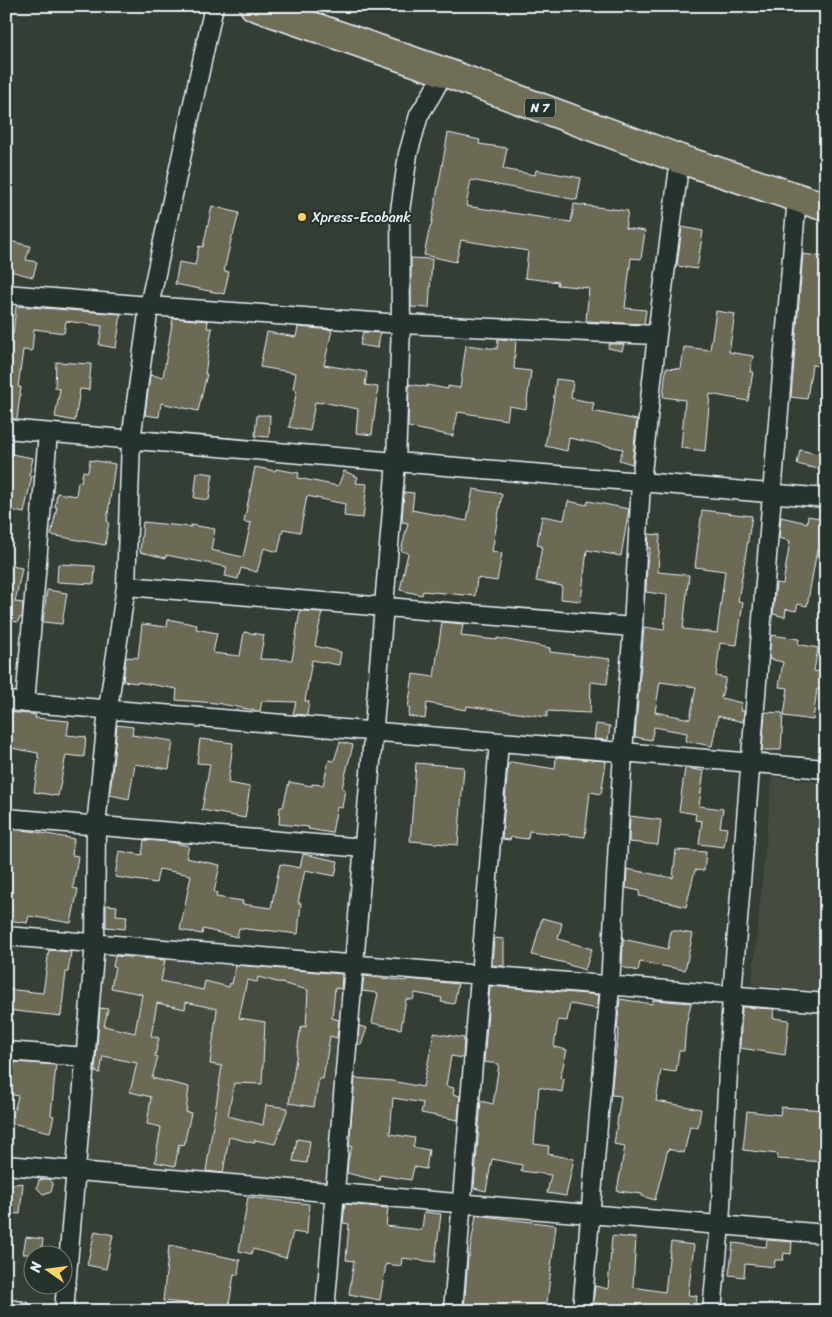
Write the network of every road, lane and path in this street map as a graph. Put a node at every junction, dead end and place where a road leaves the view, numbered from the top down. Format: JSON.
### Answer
{"nodes":[{"id":1,"x":214,"y":6,"type":"edge"},
{"id":2,"x":254,"y":6,"type":"edge"},
{"id":3,"x":444,"y":72,"type":"junction"},
{"id":4,"x":680,"y":159,"type":"junction"},
{"id":5,"x":797,"y":197,"type":"junction"},
{"id":6,"x":826,"y":207,"type":"edge"},
{"id":7,"x":6,"y":294,"type":"edge"},
{"id":8,"x":149,"y":306,"type":"junction"},
{"id":9,"x":401,"y":324,"type":"junction"},
{"id":10,"x":656,"y":335,"type":"junction"},
{"id":11,"x":6,"y":429,"type":"edge"},
{"id":12,"x":48,"y":433,"type":"junction"},
{"id":13,"x":131,"y":440,"type":"junction"},
{"id":14,"x":396,"y":462,"type":"junction"},
{"id":15,"x":642,"y":482,"type":"junction"},
{"id":16,"x":772,"y":494,"type":"junction"},
{"id":17,"x":826,"y":498,"type":"edge"},
{"id":18,"x":126,"y":586,"type":"junction"},
{"id":19,"x":384,"y":607,"type":"junction"},
{"id":20,"x":633,"y":627,"type":"junction"},
{"id":21,"x":6,"y":701,"type":"edge"},
{"id":22,"x":25,"y":703,"type":"junction"},
{"id":23,"x":108,"y":709,"type":"junction"},
{"id":24,"x":374,"y":732,"type":"junction"},
{"id":25,"x":499,"y":742,"type":"junction"},
{"id":26,"x":623,"y":751,"type":"junction"},
{"id":27,"x":751,"y":763,"type":"junction"},
{"id":28,"x":826,"y":769,"type":"edge"},
{"id":29,"x":6,"y":818,"type":"edge"},
{"id":30,"x":96,"y":826,"type":"junction"},
{"id":31,"x":364,"y":848,"type":"junction"},
{"id":32,"x":6,"y":936,"type":"edge"},
{"id":33,"x":95,"y":944,"type":"junction"},
{"id":34,"x":354,"y":965,"type":"junction"},
{"id":35,"x":480,"y":975,"type":"junction"},
{"id":36,"x":610,"y":986,"type":"junction"},
{"id":37,"x":732,"y":995,"type":"junction"},
{"id":38,"x":826,"y":1003,"type":"edge"},
{"id":39,"x":6,"y":1050,"type":"edge"},
{"id":40,"x":86,"y":1057,"type":"junction"},
{"id":41,"x":6,"y":1165,"type":"edge"},
{"id":42,"x":76,"y":1171,"type":"junction"},
{"id":43,"x":335,"y":1192,"type":"junction"},
{"id":44,"x":462,"y":1204,"type":"junction"},
{"id":45,"x":591,"y":1214,"type":"junction"},
{"id":46,"x":720,"y":1226,"type":"junction"},
{"id":47,"x":826,"y":1234,"type":"edge"},
{"id":48,"x":6,"y":1309,"type":"edge"},
{"id":49,"x":22,"y":1311,"type":"edge"},
{"id":50,"x":64,"y":1311,"type":"edge"},
{"id":51,"x":325,"y":1311,"type":"edge"},
{"id":52,"x":453,"y":1311,"type":"edge"},
{"id":53,"x":582,"y":1311,"type":"edge"},
{"id":54,"x":712,"y":1311,"type":"edge"}],
"edges":[{"from":1,"to":8,"type":"street"},
{"from":2,"to":3,"type":"highway","number":"N 7"},
{"from":3,"to":4,"type":"highway","number":"N 7"},
{"from":3,"to":9,"type":"street"},
{"from":4,"to":5,"type":"highway","number":"N 7"},
{"from":4,"to":10,"type":"street"},
{"from":5,"to":6,"type":"highway","number":"N 7"},
{"from":5,"to":16,"type":"street"},
{"from":7,"to":8,"type":"street"},
{"from":8,"to":9,"type":"street"},
{"from":8,"to":13,"type":"street"},
{"from":9,"to":10,"type":"street"},
{"from":9,"to":14,"type":"street"},
{"from":10,"to":15,"type":"street"},
{"from":11,"to":12,"type":"street"},
{"from":12,"to":13,"type":"street"},
{"from":12,"to":22,"type":"street"},
{"from":13,"to":14,"type":"street"},
{"from":13,"to":18,"type":"street"},
{"from":14,"to":15,"type":"street"},
{"from":14,"to":19,"type":"street"},
{"from":15,"to":16,"type":"street"},
{"from":15,"to":20,"type":"street"},
{"from":16,"to":17,"type":"street"},
{"from":16,"to":27,"type":"street"},
{"from":18,"to":19,"type":"street"},
{"from":18,"to":23,"type":"street"},
{"from":19,"to":20,"type":"street"},
{"from":19,"to":24,"type":"street"},
{"from":20,"to":26,"type":"street"},
{"from":21,"to":22,"type":"street"},
{"from":22,"to":23,"type":"street"},
{"from":23,"to":24,"type":"street"},
{"from":23,"to":30,"type":"street"},
{"from":24,"to":25,"type":"street"},
{"from":24,"to":31,"type":"street"},
{"from":25,"to":26,"type":"street"},
{"from":25,"to":35,"type":"street"},
{"from":26,"to":27,"type":"street"},
{"from":26,"to":36,"type":"street"},
{"from":27,"to":28,"type":"street"},
{"from":27,"to":37,"type":"street"},
{"from":29,"to":30,"type":"street"},
{"from":30,"to":31,"type":"street"},
{"from":30,"to":33,"type":"street"},
{"from":31,"to":34,"type":"street"},
{"from":32,"to":33,"type":"street"},
{"from":33,"to":34,"type":"street"},
{"from":33,"to":40,"type":"street"},
{"from":34,"to":35,"type":"street"},
{"from":34,"to":43,"type":"street"},
{"from":35,"to":36,"type":"street"},
{"from":35,"to":44,"type":"street"},
{"from":36,"to":37,"type":"street"},
{"from":36,"to":45,"type":"street"},
{"from":37,"to":38,"type":"street"},
{"from":37,"to":46,"type":"street"},
{"from":39,"to":40,"type":"street"},
{"from":40,"to":42,"type":"street"},
{"from":41,"to":42,"type":"street"},
{"from":42,"to":43,"type":"street"},
{"from":42,"to":50,"type":"street"},
{"from":43,"to":44,"type":"street"},
{"from":43,"to":51,"type":"street"},
{"from":44,"to":45,"type":"street"},
{"from":44,"to":52,"type":"street"},
{"from":45,"to":46,"type":"street"},
{"from":45,"to":53,"type":"street"},
{"from":46,"to":47,"type":"street"},
{"from":46,"to":54,"type":"street"},
{"from":48,"to":49,"type":"street"}]}
